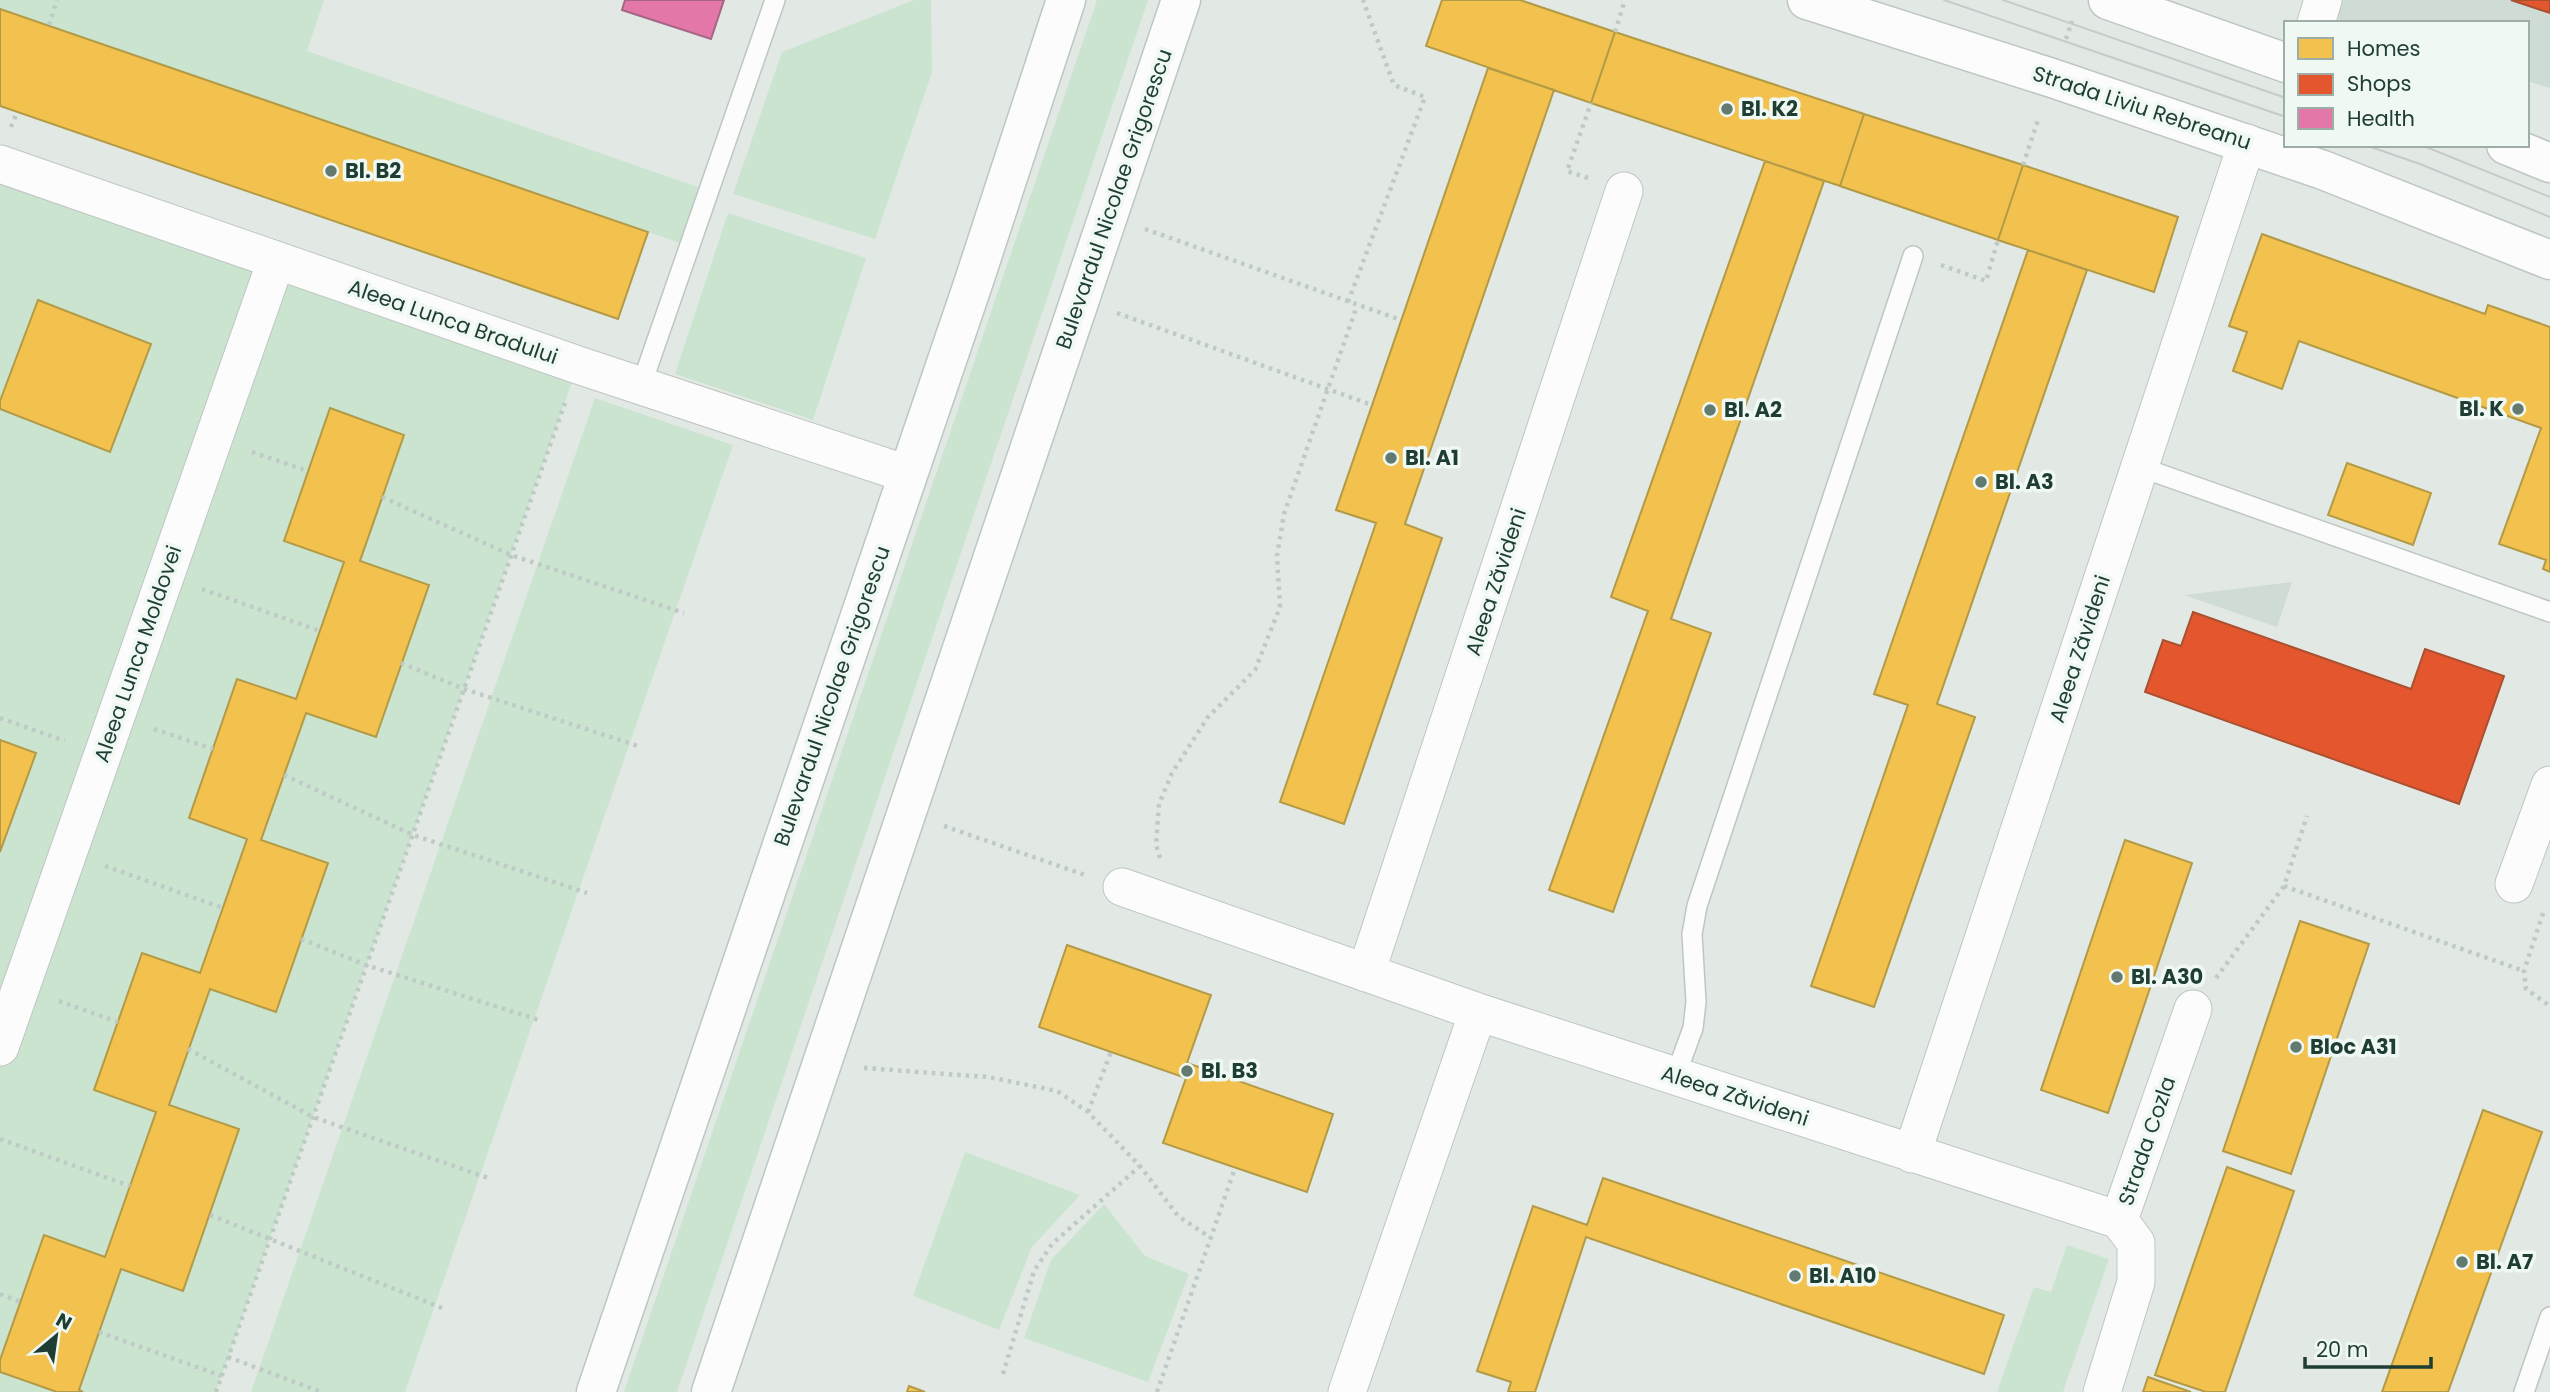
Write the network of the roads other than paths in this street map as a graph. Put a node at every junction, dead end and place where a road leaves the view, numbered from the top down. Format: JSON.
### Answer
{"nodes":[{"id":1,"x":775,"y":0,"type":"edge"},
{"id":2,"x":1066,"y":0,"type":"edge"},
{"id":3,"x":1181,"y":0,"type":"edge"},
{"id":4,"x":1807,"y":0,"type":"edge"},
{"id":5,"x":2108,"y":0,"type":"edge"},
{"id":6,"x":2323,"y":0,"type":"edge"},
{"id":7,"x":2317,"y":21,"type":"edge"},
{"id":8,"x":2284,"y":62,"type":"edge"},
{"id":9,"x":2247,"y":143,"type":"junction"},
{"id":10,"x":2511,"y":147,"type":"edge"},
{"id":11,"x":2550,"y":163,"type":"edge"},
{"id":12,"x":0,"y":164,"type":"edge"},
{"id":13,"x":1624,"y":191,"type":"road end"},
{"id":14,"x":1913,"y":256,"type":"road end"},
{"id":15,"x":2550,"y":260,"type":"edge"},
{"id":16,"x":276,"y":261,"type":"junction"},
{"id":17,"x":641,"y":386,"type":"junction"},
{"id":18,"x":2140,"y":467,"type":"junction"},
{"id":19,"x":907,"y":474,"type":"junction"},
{"id":20,"x":2550,"y":612,"type":"edge"},
{"id":21,"x":2548,"y":797,"type":"edge"},
{"id":22,"x":2514,"y":884,"type":"road end"},
{"id":23,"x":1122,"y":887,"type":"road end"},
{"id":24,"x":1366,"y":973,"type":"junction"},
{"id":25,"x":2193,"y":1009,"type":"road end"},
{"id":26,"x":1478,"y":1012,"type":"junction"},
{"id":27,"x":0,"y":1047,"type":"edge"},
{"id":28,"x":1675,"y":1077,"type":"junction"},
{"id":29,"x":1912,"y":1154,"type":"junction"},
{"id":30,"x":2119,"y":1220,"type":"junction"},
{"id":31,"x":2550,"y":1317,"type":"edge"},
{"id":32,"x":596,"y":1392,"type":"edge"},
{"id":33,"x":711,"y":1392,"type":"edge"},
{"id":34,"x":1347,"y":1392,"type":"edge"},
{"id":35,"x":2102,"y":1392,"type":"edge"},
{"id":36,"x":2524,"y":1392,"type":"edge"}],
"edges":[{"from":1,"to":17,"type":"lane"},
{"from":2,"to":19,"type":"main road","name":"Bulevardul Nicolae Grigorescu"},
{"from":3,"to":33,"type":"main road","name":"Bulevardul Nicolae Grigorescu"},
{"from":4,"to":9,"type":"main road","name":"Strada Liviu Rebreanu"},
{"from":5,"to":8,"type":"main road"},
{"from":6,"to":7,"type":"street"},
{"from":9,"to":15,"type":"main road","name":"Strada Liviu Rebreanu"},
{"from":9,"to":18,"type":"street","name":"Aleea Zăvideni"},
{"from":10,"to":11,"type":"main road"},
{"from":12,"to":16,"type":"street","name":"Aleea Lunca Bradului"},
{"from":13,"to":24,"type":"street","name":"Aleea Zăvideni"},
{"from":14,"to":28,"type":"lane"},
{"from":16,"to":17,"type":"street","name":"Aleea Lunca Bradului"},
{"from":16,"to":27,"type":"street","name":"Aleea Lunca Moldovei"},
{"from":17,"to":19,"type":"street","name":"Aleea Lunca Bradului"},
{"from":18,"to":20,"type":"lane"},
{"from":18,"to":29,"type":"street","name":"Aleea Zăvideni"},
{"from":19,"to":32,"type":"main road","name":"Bulevardul Nicolae Grigorescu"},
{"from":21,"to":22,"type":"street"},
{"from":23,"to":24,"type":"street","name":"Aleea Zăvideni"},
{"from":24,"to":26,"type":"street","name":"Aleea Zăvideni"},
{"from":25,"to":30,"type":"street","name":"Strada Cozla"},
{"from":26,"to":28,"type":"street","name":"Aleea Zăvideni"},
{"from":26,"to":34,"type":"street"},
{"from":28,"to":29,"type":"street","name":"Aleea Zăvideni"},
{"from":29,"to":30,"type":"street","name":"Aleea Zăvideni"},
{"from":30,"to":35,"type":"street","name":"Strada Cozla"},
{"from":31,"to":36,"type":"lane"}]}
